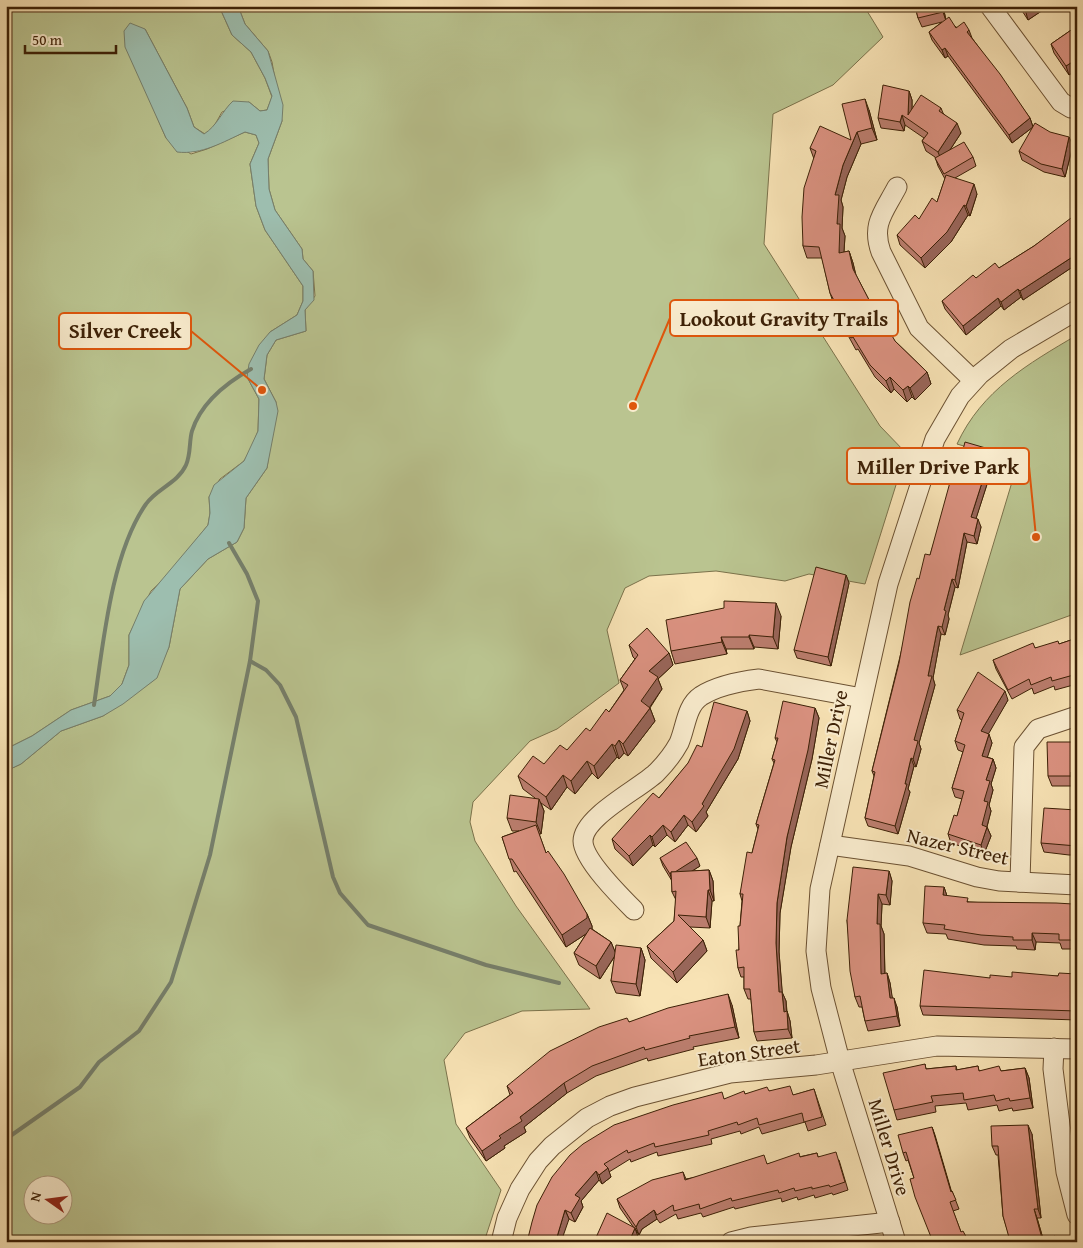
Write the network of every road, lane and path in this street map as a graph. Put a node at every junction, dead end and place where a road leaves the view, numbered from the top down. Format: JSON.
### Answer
{"nodes":[{"id":1,"x":990,"y":6,"type":"edge"},
{"id":2,"x":1077,"y":108,"type":"edge"},
{"id":3,"x":897,"y":187,"type":"dead end"},
{"id":4,"x":1077,"y":310,"type":"edge"},
{"id":5,"x":974,"y":380,"type":"junction"},
{"id":6,"x":862,"y":698,"type":"junction"},
{"id":7,"x":1077,"y":716,"type":"edge"},
{"id":8,"x":830,"y":845,"type":"junction"},
{"id":9,"x":1020,"y":882,"type":"junction"},
{"id":10,"x":1077,"y":884,"type":"edge"},
{"id":11,"x":634,"y":910,"type":"dead end"},
{"id":12,"x":1054,"y":1048,"type":"junction"},
{"id":13,"x":1077,"y":1049,"type":"edge"},
{"id":14,"x":840,"y":1061,"type":"junction"},
{"id":15,"x":1077,"y":1215,"type":"edge"},
{"id":16,"x":890,"y":1222,"type":"junction"},
{"id":17,"x":501,"y":1242,"type":"edge"},
{"id":18,"x":731,"y":1242,"type":"edge"},
{"id":19,"x":896,"y":1242,"type":"edge"}],
"edges":[{"from":1,"to":2,"type":"street"},
{"from":3,"to":5,"type":"street"},
{"from":4,"to":5,"type":"street","name":"Miller Drive"},
{"from":5,"to":6,"type":"street","name":"Miller Drive"},
{"from":6,"to":8,"type":"street","name":"Miller Drive"},
{"from":6,"to":11,"type":"street"},
{"from":7,"to":9,"type":"street"},
{"from":8,"to":9,"type":"street","name":"Nazer Street"},
{"from":8,"to":14,"type":"street","name":"Miller Drive"},
{"from":9,"to":10,"type":"street","name":"Nazer Street"},
{"from":12,"to":13,"type":"street","name":"Eaton Street"},
{"from":12,"to":14,"type":"street","name":"Eaton Street"},
{"from":12,"to":15,"type":"street"},
{"from":14,"to":16,"type":"street","name":"Miller Drive"},
{"from":14,"to":17,"type":"street","name":"Eaton Street"},
{"from":16,"to":18,"type":"street"},
{"from":16,"to":19,"type":"street","name":"Miller Drive"}]}
